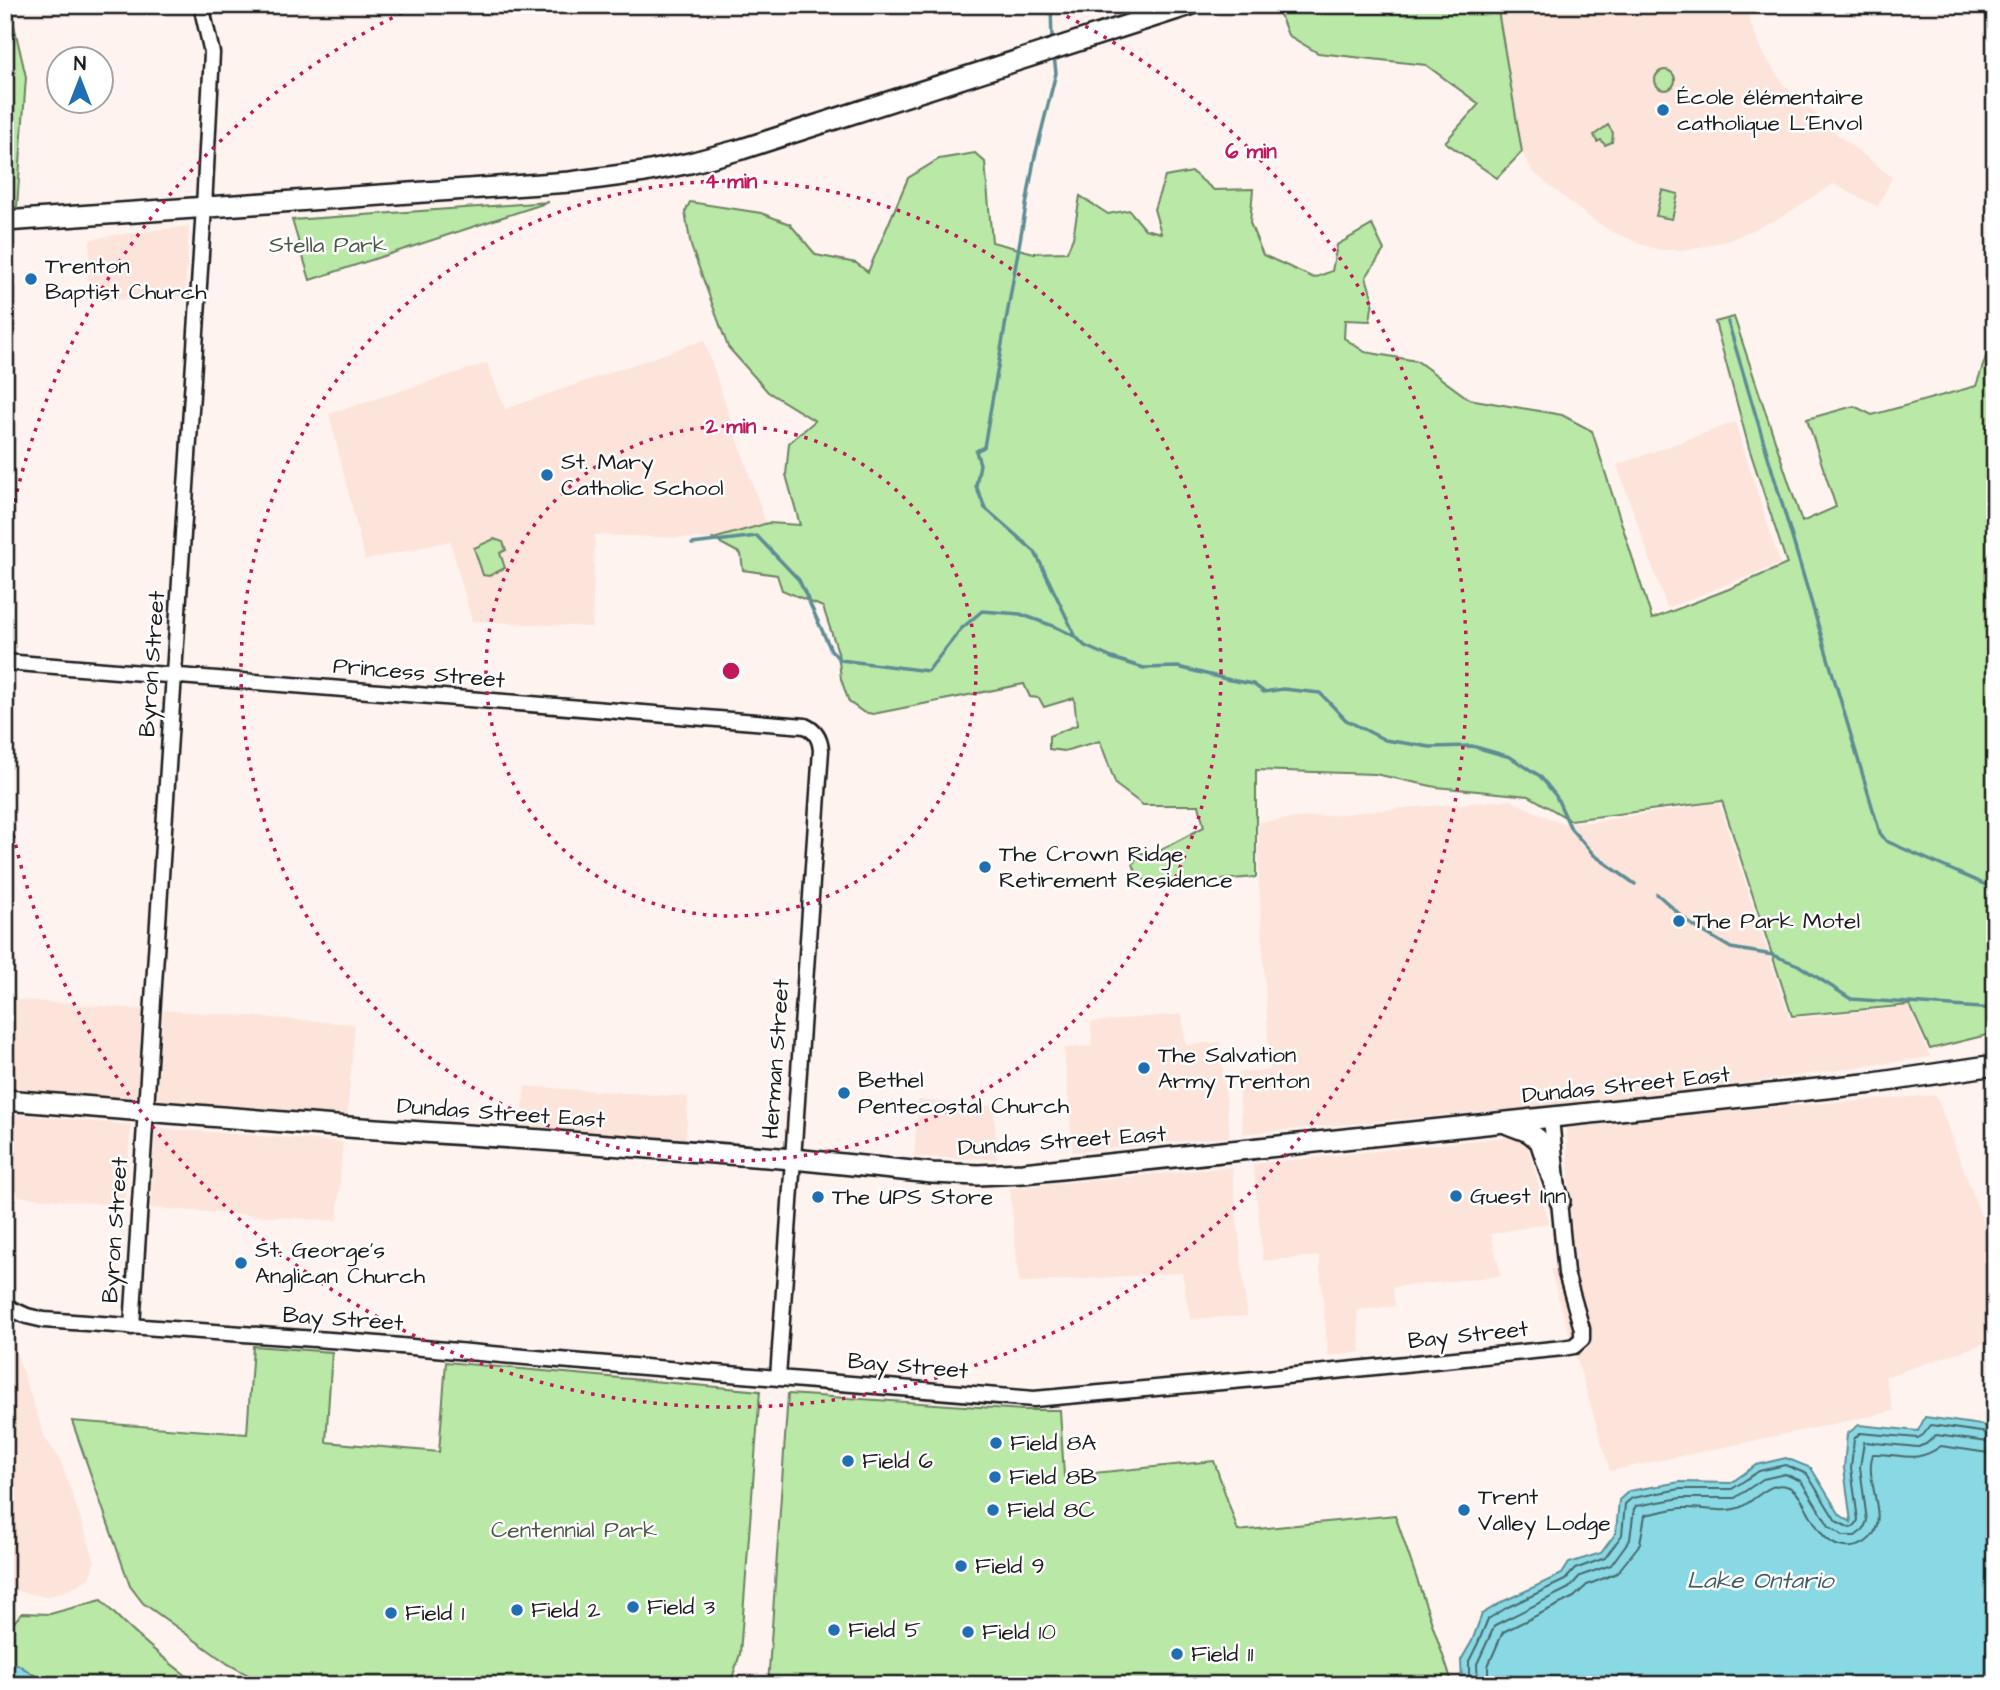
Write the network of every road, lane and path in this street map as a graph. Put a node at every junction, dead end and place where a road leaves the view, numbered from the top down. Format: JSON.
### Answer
{"nodes":[{"id":1,"x":201,"y":5,"type":"edge"},
{"id":2,"x":1190,"y":5,"type":"edge"},
{"id":3,"x":204,"y":207,"type":"junction"},
{"id":4,"x":5,"y":221,"type":"edge"},
{"id":5,"x":5,"y":662,"type":"edge"},
{"id":6,"x":174,"y":675,"type":"junction"},
{"id":7,"x":821,"y":744,"type":"joint"},
{"id":8,"x":1995,"y":1065,"type":"edge"},
{"id":9,"x":5,"y":1100,"type":"edge"},
{"id":10,"x":146,"y":1111,"type":"junction"},
{"id":11,"x":1551,"y":1118,"type":"junction"},
{"id":12,"x":1504,"y":1122,"type":"junction"},
{"id":13,"x":793,"y":1159,"type":"junction"},
{"id":14,"x":1560,"y":1200,"type":"junction"},
{"id":15,"x":5,"y":1306,"type":"edge"},
{"id":16,"x":132,"y":1327,"type":"junction"},
{"id":17,"x":778,"y":1378,"type":"junction"}],
"edges":[{"from":1,"to":3,"type":"street","name":"Byron Street"},
{"from":2,"to":3,"type":"main road"},
{"from":3,"to":4,"type":"main road"},
{"from":3,"to":6,"type":"street","name":"Byron Street"},
{"from":5,"to":6,"type":"street","name":"Princess Street"},
{"from":6,"to":7,"type":"street","name":"Princess Street"},
{"from":6,"to":10,"type":"street","name":"Byron Street"},
{"from":7,"to":13,"type":"street","name":"Herman Street"},
{"from":8,"to":11,"type":"main road","name":"Dundas Street East"},
{"from":9,"to":10,"type":"main road","name":"Dundas Street East"},
{"from":10,"to":13,"type":"main road","name":"Dundas Street East"},
{"from":10,"to":16,"type":"street","name":"Byron Street"},
{"from":11,"to":12,"type":"main road","name":"Dundas Street East"},
{"from":11,"to":14,"type":"street","name":"Bay Street"},
{"from":12,"to":13,"type":"main road","name":"Dundas Street East"},
{"from":12,"to":14,"type":"main road"},
{"from":13,"to":17,"type":"street","name":"Herman Street"},
{"from":14,"to":17,"type":"street","name":"Bay Street"},
{"from":15,"to":16,"type":"street","name":"Bay Street"},
{"from":16,"to":17,"type":"street","name":"Bay Street"}]}
